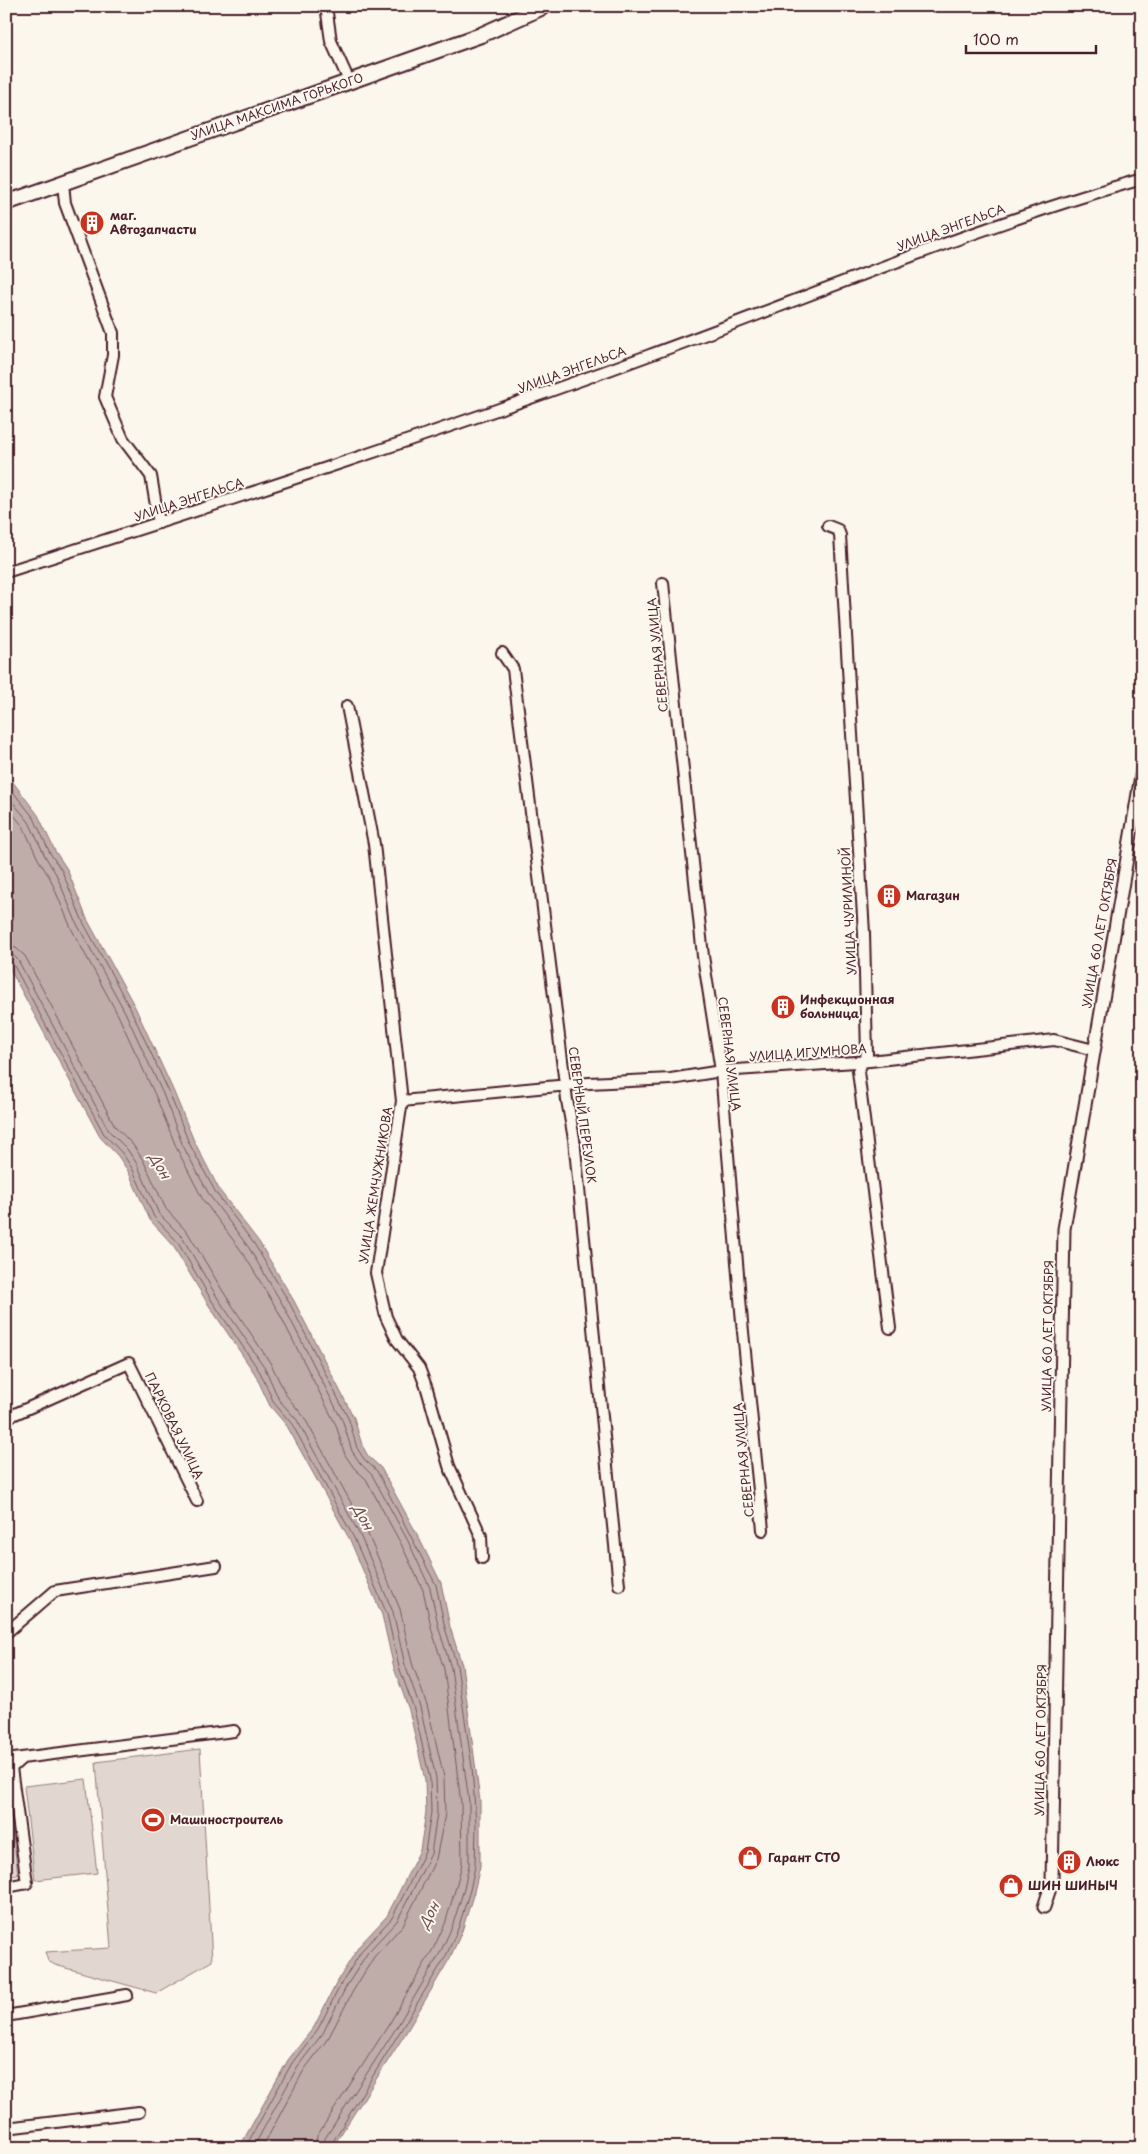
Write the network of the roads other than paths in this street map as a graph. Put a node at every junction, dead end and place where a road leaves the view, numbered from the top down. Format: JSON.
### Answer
{"nodes":[{"id":1,"x":326,"y":6,"type":"edge"},
{"id":2,"x":545,"y":6,"type":"edge"},
{"id":3,"x":349,"y":82,"type":"junction"},
{"id":4,"x":1142,"y":179,"type":"edge"},
{"id":5,"x":63,"y":182,"type":"junction"},
{"id":6,"x":6,"y":203,"type":"edge"},
{"id":7,"x":159,"y":523,"type":"junction"},
{"id":8,"x":828,"y":526,"type":"dead end"},
{"id":9,"x":6,"y":572,"type":"edge"},
{"id":10,"x":663,"y":583,"type":"dead end"},
{"id":11,"x":502,"y":653,"type":"dead end"},
{"id":12,"x":347,"y":706,"type":"dead end"},
{"id":13,"x":1142,"y":770,"type":"edge"},
{"id":14,"x":1094,"y":1050,"type":"junction"},
{"id":15,"x":862,"y":1061,"type":"junction"},
{"id":16,"x":721,"y":1072,"type":"junction"},
{"id":17,"x":565,"y":1085,"type":"junction"},
{"id":18,"x":402,"y":1101,"type":"junction"},
{"id":19,"x":890,"y":1328,"type":"dead end"},
{"id":20,"x":6,"y":1418,"type":"edge"},
{"id":21,"x":197,"y":1501,"type":"dead end"},
{"id":22,"x":763,"y":1530,"type":"dead end"},
{"id":23,"x":482,"y":1558,"type":"dead end"},
{"id":24,"x":216,"y":1566,"type":"dead end"},
{"id":25,"x":619,"y":1586,"type":"dead end"},
{"id":26,"x":6,"y":1633,"type":"edge"},
{"id":27,"x":234,"y":1731,"type":"dead end"},
{"id":28,"x":22,"y":1758,"type":"junction"},
{"id":29,"x":6,"y":1760,"type":"edge"},
{"id":30,"x":6,"y":1887,"type":"edge"},
{"id":31,"x":1044,"y":1907,"type":"dead end"},
{"id":32,"x":127,"y":1995,"type":"dead end"},
{"id":33,"x":6,"y":2016,"type":"edge"},
{"id":34,"x":139,"y":2112,"type":"dead end"},
{"id":35,"x":6,"y":2128,"type":"edge"}],
"edges":[{"from":1,"to":3,"type":"street"},
{"from":2,"to":3,"type":"main road","name":"УЛИЦА МАКСИМА ГОРЬКОГО"},
{"from":3,"to":5,"type":"main road","name":"УЛИЦА МАКСИМА ГОРЬКОГО"},
{"from":4,"to":7,"type":"street","name":"УЛИЦА ЭНГЕЛЬСА"},
{"from":5,"to":6,"type":"main road","name":"УЛИЦА МАКСИМА ГОРЬКОГО"},
{"from":5,"to":7,"type":"street"},
{"from":7,"to":9,"type":"street","name":"УЛИЦА ЭНГЕЛЬСА"},
{"from":8,"to":15,"type":"street","name":"УЛИЦА ЧУРИЛИНОЙ"},
{"from":10,"to":16,"type":"street","name":"СЕВЕРНАЯ УЛИЦА"},
{"from":11,"to":17,"type":"street","name":"СЕВЕРНЫЙ ПЕРЕУЛОК"},
{"from":12,"to":18,"type":"street","name":"УЛИЦА ЖЕМЧУЖНИКОВА"},
{"from":13,"to":14,"type":"street","name":"УЛИЦА 60 ЛЕТ ОКТЯБРЯ"},
{"from":14,"to":15,"type":"street","name":"УЛИЦА ИГУМНОВА"},
{"from":14,"to":31,"type":"street","name":"УЛИЦА 60 ЛЕТ ОКТЯБРЯ"},
{"from":15,"to":16,"type":"street","name":"УЛИЦА ИГУМНОВА"},
{"from":15,"to":19,"type":"street","name":"УЛИЦА ЧУРИЛИНОЙ"},
{"from":16,"to":17,"type":"street","name":"УЛИЦА ИГУМНОВА"},
{"from":16,"to":22,"type":"street","name":"СЕВЕРНАЯ УЛИЦА"},
{"from":17,"to":18,"type":"street","name":"УЛИЦА ИГУМНОВА"},
{"from":17,"to":25,"type":"street","name":"СЕВЕРНЫЙ ПЕРЕУЛОК"},
{"from":18,"to":23,"type":"street","name":"УЛИЦА ЖЕМЧУЖНИКОВА"},
{"from":20,"to":21,"type":"street","name":"ПАРКОВАЯ УЛИЦА"},
{"from":24,"to":26,"type":"street"},
{"from":27,"to":28,"type":"street"},
{"from":28,"to":29,"type":"street"},
{"from":28,"to":30,"type":"street"},
{"from":32,"to":33,"type":"street"},
{"from":34,"to":35,"type":"street"}]}
